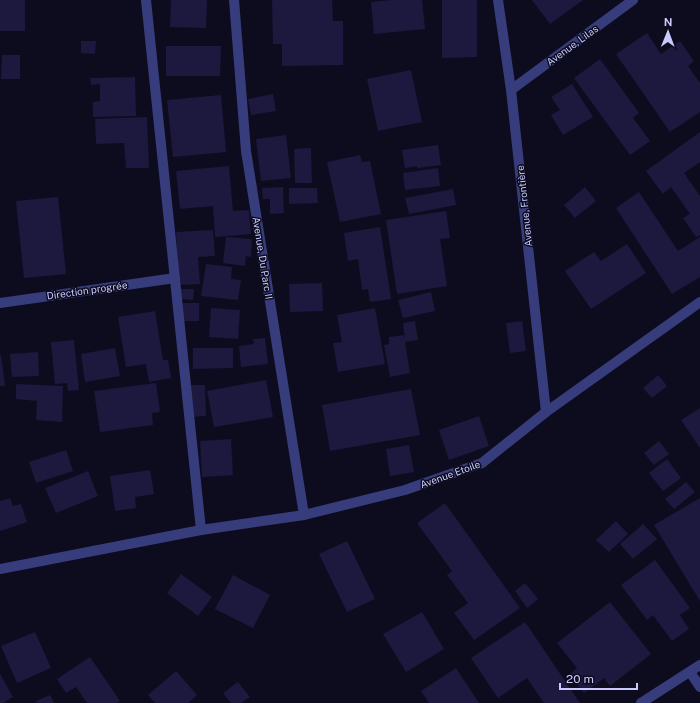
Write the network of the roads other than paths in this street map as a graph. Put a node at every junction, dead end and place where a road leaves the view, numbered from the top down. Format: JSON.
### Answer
{"nodes":[{"id":1,"x":146,"y":0,"type":"edge"},
{"id":2,"x":234,"y":0,"type":"edge"},
{"id":3,"x":498,"y":0,"type":"edge"},
{"id":4,"x":633,"y":0,"type":"edge"},
{"id":5,"x":511,"y":90,"type":"junction"},
{"id":6,"x":175,"y":278,"type":"junction"},
{"id":7,"x":700,"y":302,"type":"edge"},
{"id":8,"x":0,"y":303,"type":"edge"},
{"id":9,"x":546,"y":412,"type":"junction"},
{"id":10,"x":304,"y":515,"type":"junction"},
{"id":11,"x":200,"y":530,"type":"junction"},
{"id":12,"x":0,"y":569,"type":"edge"},
{"id":13,"x":700,"y":665,"type":"edge"},
{"id":14,"x":690,"y":672,"type":"junction"},
{"id":15,"x":700,"y":687,"type":"edge"},
{"id":16,"x":641,"y":703,"type":"edge"}],
"edges":[{"from":1,"to":6,"type":"street"},
{"from":2,"to":10,"type":"street","name":"Avenue, Du Parc II"},
{"from":3,"to":5,"type":"street","name":"Avenue, Frontière"},
{"from":4,"to":5,"type":"street","name":"Avenue, Lilas"},
{"from":5,"to":9,"type":"street","name":"Avenue, Frontière"},
{"from":6,"to":8,"type":"street","name":"Direction progrée"},
{"from":6,"to":11,"type":"street"},
{"from":7,"to":9,"type":"street","name":"Avenue Etoile"},
{"from":9,"to":10,"type":"street","name":"Avenue Etoile"},
{"from":10,"to":11,"type":"street","name":"Avenue Etoile"},
{"from":11,"to":12,"type":"street","name":"Avenue Etoile"},
{"from":13,"to":14,"type":"street"},
{"from":14,"to":15,"type":"street"},
{"from":14,"to":16,"type":"street"}]}
